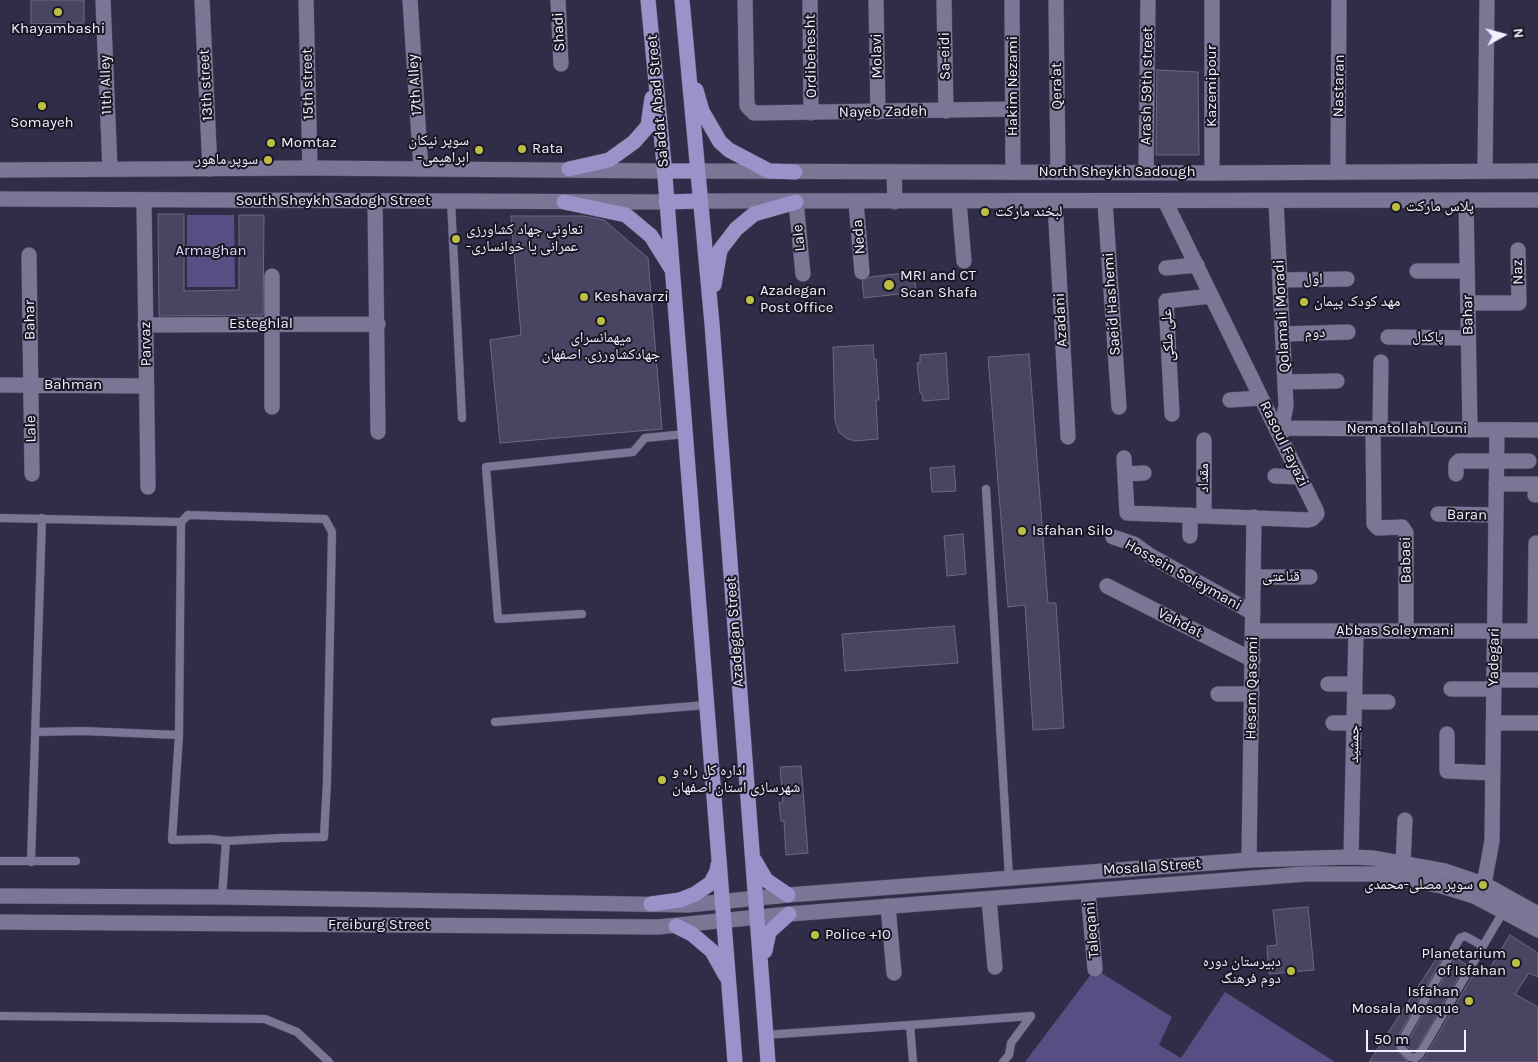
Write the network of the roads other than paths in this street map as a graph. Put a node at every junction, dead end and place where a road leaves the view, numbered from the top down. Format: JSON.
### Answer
{"nodes":[{"id":1,"x":103,"y":0,"type":"edge"},
{"id":2,"x":202,"y":0,"type":"edge"},
{"id":3,"x":306,"y":0,"type":"edge"},
{"id":4,"x":410,"y":0,"type":"edge"},
{"id":5,"x":558,"y":0,"type":"edge"},
{"id":6,"x":648,"y":0,"type":"edge"},
{"id":7,"x":682,"y":0,"type":"edge"},
{"id":8,"x":745,"y":0,"type":"edge"},
{"id":9,"x":810,"y":0,"type":"edge"},
{"id":10,"x":876,"y":0,"type":"edge"},
{"id":11,"x":944,"y":0,"type":"edge"},
{"id":12,"x":1012,"y":0,"type":"edge"},
{"id":13,"x":1056,"y":0,"type":"edge"},
{"id":14,"x":1148,"y":0,"type":"edge"},
{"id":15,"x":1212,"y":0,"type":"edge"},
{"id":16,"x":1339,"y":0,"type":"edge"},
{"id":17,"x":1487,"y":0,"type":"edge"},
{"id":18,"x":686,"y":56,"type":"junction"},
{"id":19,"x":561,"y":64,"type":"dead end"},
{"id":20,"x":654,"y":67,"type":"junction"},
{"id":21,"x":1013,"y":109,"type":"junction"},
{"id":22,"x":946,"y":111,"type":"junction"},
{"id":23,"x":878,"y":112,"type":"junction"},
{"id":24,"x":812,"y":113,"type":"junction"},
{"id":25,"x":310,"y":168,"type":"junction"},
{"id":26,"x":110,"y":169,"type":"junction"},
{"id":27,"x":210,"y":169,"type":"junction"},
{"id":28,"x":421,"y":169,"type":"junction"},
{"id":29,"x":569,"y":169,"type":"junction"},
{"id":30,"x":0,"y":170,"type":"edge"},
{"id":31,"x":1486,"y":170,"type":"junction"},
{"id":32,"x":664,"y":171,"type":"junction"},
{"id":33,"x":697,"y":171,"type":"junction"},
{"id":34,"x":1538,"y":171,"type":"edge"},
{"id":35,"x":795,"y":172,"type":"junction"},
{"id":36,"x":894,"y":172,"type":"junction"},
{"id":37,"x":1013,"y":172,"type":"junction"},
{"id":38,"x":1058,"y":172,"type":"junction"},
{"id":39,"x":1146,"y":172,"type":"junction"},
{"id":40,"x":1338,"y":172,"type":"junction"},
{"id":41,"x":1212,"y":173,"type":"junction"},
{"id":42,"x":0,"y":199,"type":"edge"},
{"id":43,"x":144,"y":200,"type":"junction"},
{"id":44,"x":1466,"y":200,"type":"junction"},
{"id":45,"x":1538,"y":200,"type":"edge"},
{"id":46,"x":376,"y":201,"type":"junction"},
{"id":47,"x":700,"y":201,"type":"junction"},
{"id":48,"x":1165,"y":201,"type":"junction"},
{"id":49,"x":1276,"y":201,"type":"junction"},
{"id":50,"x":450,"y":202,"type":"junction"},
{"id":51,"x":564,"y":202,"type":"junction"},
{"id":52,"x":666,"y":202,"type":"junction"},
{"id":53,"x":796,"y":202,"type":"junction"},
{"id":54,"x":856,"y":202,"type":"junction"},
{"id":55,"x":895,"y":202,"type":"junction"},
{"id":56,"x":959,"y":202,"type":"junction"},
{"id":57,"x":1055,"y":202,"type":"junction"},
{"id":58,"x":1105,"y":202,"type":"junction"},
{"id":59,"x":1518,"y":250,"type":"dead end"},
{"id":60,"x":29,"y":254,"type":"dead end"},
{"id":61,"x":964,"y":260,"type":"dead end"},
{"id":62,"x":1196,"y":265,"type":"junction"},
{"id":63,"x":1166,"y":268,"type":"dead end"},
{"id":64,"x":672,"y":270,"type":"junction"},
{"id":65,"x":1417,"y":271,"type":"dead end"},
{"id":66,"x":1467,"y":271,"type":"junction"},
{"id":67,"x":862,"y":272,"type":"dead end"},
{"id":68,"x":803,"y":274,"type":"dead end"},
{"id":69,"x":272,"y":276,"type":"dead end"},
{"id":70,"x":1347,"y":278,"type":"dead end"},
{"id":71,"x":1280,"y":280,"type":"junction"},
{"id":72,"x":1211,"y":296,"type":"junction"},
{"id":73,"x":1468,"y":303,"type":"junction"},
{"id":74,"x":378,"y":324,"type":"junction"},
{"id":75,"x":712,"y":324,"type":"junction"},
{"id":76,"x":145,"y":325,"type":"junction"},
{"id":77,"x":272,"y":326,"type":"junction"},
{"id":78,"x":1348,"y":332,"type":"dead end"},
{"id":79,"x":1283,"y":334,"type":"junction"},
{"id":80,"x":1388,"y":337,"type":"dead end"},
{"id":81,"x":1468,"y":338,"type":"junction"},
{"id":82,"x":1381,"y":362,"type":"dead end"},
{"id":83,"x":1337,"y":381,"type":"dead end"},
{"id":84,"x":1285,"y":382,"type":"junction"},
{"id":85,"x":0,"y":385,"type":"edge"},
{"id":86,"x":31,"y":385,"type":"junction"},
{"id":87,"x":147,"y":386,"type":"junction"},
{"id":88,"x":1261,"y":398,"type":"junction"},
{"id":89,"x":1230,"y":400,"type":"dead end"},
{"id":90,"x":272,"y":406,"type":"dead end"},
{"id":91,"x":1119,"y":407,"type":"dead end"},
{"id":92,"x":1172,"y":414,"type":"dead end"},
{"id":93,"x":462,"y":418,"type":"dead end"},
{"id":94,"x":1276,"y":428,"type":"junction"},
{"id":95,"x":1377,"y":429,"type":"junction"},
{"id":96,"x":1470,"y":430,"type":"junction"},
{"id":97,"x":1497,"y":430,"type":"junction"},
{"id":98,"x":1538,"y":430,"type":"edge"},
{"id":99,"x":378,"y":432,"type":"dead end"},
{"id":100,"x":685,"y":434,"type":"junction"},
{"id":101,"x":1068,"y":437,"type":"dead end"},
{"id":102,"x":1204,"y":440,"type":"dead end"},
{"id":103,"x":1124,"y":458,"type":"dead end"},
{"id":104,"x":1496,"y":461,"type":"junction"},
{"id":105,"x":1528,"y":461,"type":"dead end"},
{"id":106,"x":1144,"y":473,"type":"dead end"},
{"id":107,"x":32,"y":474,"type":"dead end"},
{"id":108,"x":1125,"y":474,"type":"junction"},
{"id":109,"x":1456,"y":474,"type":"dead end"},
{"id":110,"x":1275,"y":476,"type":"dead end"},
{"id":111,"x":1299,"y":477,"type":"junction"},
{"id":112,"x":1496,"y":484,"type":"junction"},
{"id":113,"x":148,"y":487,"type":"dead end"},
{"id":114,"x":986,"y":489,"type":"dead end"},
{"id":115,"x":1535,"y":495,"type":"dead end"},
{"id":116,"x":1438,"y":514,"type":"dead end"},
{"id":117,"x":1197,"y":515,"type":"junction"},
{"id":118,"x":1496,"y":515,"type":"junction"},
{"id":119,"x":1254,"y":517,"type":"junction"},
{"id":120,"x":0,"y":518,"type":"edge"},
{"id":121,"x":42,"y":518,"type":"junction"},
{"id":122,"x":181,"y":522,"type":"junction"},
{"id":123,"x":1190,"y":536,"type":"dead end"},
{"id":124,"x":1113,"y":537,"type":"dead end"},
{"id":125,"x":1536,"y":543,"type":"dead end"},
{"id":126,"x":1253,"y":577,"type":"junction"},
{"id":127,"x":1310,"y":577,"type":"dead end"},
{"id":128,"x":1107,"y":586,"type":"dead end"},
{"id":129,"x":1253,"y":613,"type":"junction"},
{"id":130,"x":582,"y":614,"type":"dead end"},
{"id":131,"x":1253,"y":631,"type":"junction"},
{"id":132,"x":1356,"y":631,"type":"junction"},
{"id":133,"x":1406,"y":631,"type":"junction"},
{"id":134,"x":1494,"y":631,"type":"junction"},
{"id":135,"x":1537,"y":631,"type":"edge"},
{"id":136,"x":1252,"y":660,"type":"junction"},
{"id":137,"x":1538,"y":680,"type":"edge"},
{"id":138,"x":1328,"y":684,"type":"dead end"},
{"id":139,"x":1355,"y":684,"type":"junction"},
{"id":140,"x":1494,"y":684,"type":"junction"},
{"id":141,"x":1451,"y":688,"type":"dead end"},
{"id":142,"x":1218,"y":694,"type":"dead end"},
{"id":143,"x":1252,"y":694,"type":"junction"},
{"id":144,"x":1355,"y":702,"type":"junction"},
{"id":145,"x":1388,"y":702,"type":"dead end"},
{"id":146,"x":707,"y":705,"type":"junction"},
{"id":147,"x":495,"y":722,"type":"dead end"},
{"id":148,"x":1333,"y":723,"type":"dead end"},
{"id":149,"x":1354,"y":723,"type":"junction"},
{"id":150,"x":1493,"y":723,"type":"junction"},
{"id":151,"x":1538,"y":723,"type":"edge"},
{"id":152,"x":35,"y":732,"type":"junction"},
{"id":153,"x":1447,"y":734,"type":"dead end"},
{"id":154,"x":179,"y":735,"type":"junction"},
{"id":155,"x":1493,"y":773,"type":"junction"},
{"id":156,"x":1405,"y":820,"type":"dead end"},
{"id":157,"x":226,"y":841,"type":"junction"},
{"id":158,"x":719,"y":856,"type":"junction"},
{"id":159,"x":752,"y":856,"type":"junction"},
{"id":160,"x":1351,"y":857,"type":"junction"},
{"id":161,"x":1249,"y":860,"type":"junction"},
{"id":162,"x":0,"y":861,"type":"edge"},
{"id":163,"x":76,"y":861,"type":"dead end"},
{"id":164,"x":31,"y":862,"type":"junction"},
{"id":165,"x":1402,"y":863,"type":"junction"},
{"id":166,"x":1009,"y":878,"type":"junction"},
{"id":167,"x":1484,"y":884,"type":"junction"},
{"id":168,"x":1088,"y":891,"type":"junction"},
{"id":169,"x":788,"y":895,"type":"junction"},
{"id":170,"x":0,"y":896,"type":"edge"},
{"id":171,"x":222,"y":896,"type":"junction"},
{"id":172,"x":55,"y":897,"type":"junction"},
{"id":173,"x":99,"y":897,"type":"junction"},
{"id":174,"x":1010,"y":897,"type":"junction"},
{"id":175,"x":756,"y":898,"type":"junction"},
{"id":176,"x":989,"y":898,"type":"junction"},
{"id":177,"x":722,"y":902,"type":"junction"},
{"id":178,"x":651,"y":904,"type":"junction"},
{"id":179,"x":888,"y":906,"type":"junction"},
{"id":180,"x":1503,"y":912,"type":"junction"},
{"id":181,"x":790,"y":914,"type":"junction"},
{"id":182,"x":1538,"y":914,"type":"edge"},
{"id":183,"x":758,"y":917,"type":"junction"},
{"id":184,"x":724,"y":921,"type":"junction"},
{"id":185,"x":0,"y":922,"type":"edge"},
{"id":186,"x":55,"y":922,"type":"junction"},
{"id":187,"x":96,"y":923,"type":"junction"},
{"id":188,"x":676,"y":926,"type":"junction"},
{"id":189,"x":1538,"y":930,"type":"edge"},
{"id":190,"x":1483,"y":946,"type":"junction"},
{"id":191,"x":761,"y":967,"type":"junction"},
{"id":192,"x":995,"y":967,"type":"dead end"},
{"id":193,"x":1095,"y":969,"type":"dead end"},
{"id":194,"x":894,"y":973,"type":"dead end"},
{"id":195,"x":729,"y":980,"type":"junction"},
{"id":196,"x":0,"y":1016,"type":"edge"},
{"id":197,"x":910,"y":1025,"type":"junction"},
{"id":198,"x":766,"y":1035,"type":"junction"},
{"id":199,"x":329,"y":1062,"type":"edge"},
{"id":200,"x":735,"y":1062,"type":"edge"},
{"id":201,"x":768,"y":1062,"type":"edge"},
{"id":202,"x":913,"y":1062,"type":"edge"},
{"id":203,"x":1003,"y":1062,"type":"edge"}],
"edges":[{"from":1,"to":26,"type":"street","name":"11th Alley"},
{"from":2,"to":27,"type":"street","name":"13th street"},
{"from":3,"to":25,"type":"street","name":"15th street"},
{"from":4,"to":28,"type":"street","name":"17th Alley"},
{"from":5,"to":19,"type":"street","name":"Shadi"},
{"from":6,"to":20,"type":"main road","name":"Sa'adat Abad Street"},
{"from":7,"to":18,"type":"main road"},
{"from":8,"to":24,"type":"street","name":"Nayeb Zadeh"},
{"from":9,"to":24,"type":"street","name":"Ordibehesht"},
{"from":10,"to":23,"type":"street","name":"Molavi"},
{"from":11,"to":22,"type":"street","name":"Sa-eidi"},
{"from":12,"to":21,"type":"street","name":"Hakim Nezami"},
{"from":13,"to":38,"type":"street","name":"Qera'at"},
{"from":14,"to":39,"type":"street","name":"Arash 59th street"},
{"from":15,"to":41,"type":"street","name":"Kazemipour"},
{"from":16,"to":40,"type":"street","name":"Nastaran"},
{"from":17,"to":31,"type":"street"},
{"from":18,"to":33,"type":"main road"},
{"from":18,"to":35,"type":"main road"},
{"from":20,"to":29,"type":"main road"},
{"from":20,"to":32,"type":"main road","name":"Sa'adat Abad Street"},
{"from":21,"to":22,"type":"street","name":"Nayeb Zadeh"},
{"from":21,"to":37,"type":"street","name":"Hakim Nezami"},
{"from":22,"to":23,"type":"street","name":"Nayeb Zadeh"},
{"from":23,"to":24,"type":"street","name":"Nayeb Zadeh"},
{"from":25,"to":27,"type":"street"},
{"from":25,"to":28,"type":"street"},
{"from":26,"to":27,"type":"street"},
{"from":26,"to":30,"type":"street"},
{"from":28,"to":29,"type":"street"},
{"from":29,"to":32,"type":"street"},
{"from":31,"to":34,"type":"street","name":"North Sheykh Sadough"},
{"from":31,"to":40,"type":"street","name":"North Sheykh Sadough"},
{"from":32,"to":33,"type":"main road"},
{"from":32,"to":52,"type":"main road","name":"Sa'adat Abad Street"},
{"from":33,"to":35,"type":"street","name":"North Sheykh Sadough"},
{"from":33,"to":47,"type":"main road"},
{"from":35,"to":36,"type":"street","name":"North Sheykh Sadough"},
{"from":36,"to":37,"type":"street","name":"North Sheykh Sadough"},
{"from":36,"to":55,"type":"street"},
{"from":37,"to":38,"type":"street","name":"North Sheykh Sadough"},
{"from":38,"to":39,"type":"street","name":"North Sheykh Sadough"},
{"from":39,"to":41,"type":"street","name":"North Sheykh Sadough"},
{"from":40,"to":41,"type":"street","name":"North Sheykh Sadough"},
{"from":42,"to":43,"type":"street","name":"South Sheykh Sadogh Street"},
{"from":43,"to":46,"type":"street","name":"South Sheykh Sadogh Street"},
{"from":43,"to":76,"type":"street","name":"Parvaz"},
{"from":44,"to":45,"type":"street","name":"North Sheykh Sadough"},
{"from":44,"to":49,"type":"street","name":"North Sheykh Sadough"},
{"from":44,"to":66,"type":"street","name":"Bahar"},
{"from":46,"to":50,"type":"street","name":"South Sheykh Sadogh Street"},
{"from":46,"to":74,"type":"street"},
{"from":47,"to":52,"type":"main road"},
{"from":47,"to":53,"type":"street","name":"North Sheykh Sadough"},
{"from":47,"to":75,"type":"main road","name":"Azadegan Street"},
{"from":48,"to":49,"type":"street","name":"North Sheykh Sadough"},
{"from":48,"to":58,"type":"street","name":"North Sheykh Sadough"},
{"from":48,"to":62,"type":"street","name":"Rasoul Fayazi"},
{"from":49,"to":71,"type":"street","name":"Qolamali Moradi"},
{"from":50,"to":51,"type":"street","name":"South Sheykh Sadogh Street"},
{"from":50,"to":93,"type":"lane"},
{"from":51,"to":52,"type":"street","name":"South Sheykh Sadogh Street"},
{"from":51,"to":64,"type":"main road"},
{"from":52,"to":64,"type":"main road"},
{"from":53,"to":54,"type":"street","name":"North Sheykh Sadough"},
{"from":53,"to":68,"type":"street","name":"Lale"},
{"from":53,"to":75,"type":"main road"},
{"from":54,"to":55,"type":"street","name":"North Sheykh Sadough"},
{"from":54,"to":67,"type":"street","name":"Neda"},
{"from":55,"to":56,"type":"street","name":"North Sheykh Sadough"},
{"from":56,"to":57,"type":"street","name":"North Sheykh Sadough"},
{"from":56,"to":61,"type":"street"},
{"from":57,"to":58,"type":"street","name":"North Sheykh Sadough"},
{"from":57,"to":101,"type":"street","name":"Azadani"},
{"from":58,"to":91,"type":"street","name":"Saeid Hashemi"},
{"from":59,"to":73,"type":"street","name":"Naz"},
{"from":60,"to":86,"type":"street","name":"Bahar"},
{"from":62,"to":63,"type":"street"},
{"from":62,"to":72,"type":"street","name":"Rasoul Fayazi"},
{"from":64,"to":100,"type":"main road"},
{"from":65,"to":66,"type":"street"},
{"from":66,"to":73,"type":"street","name":"Bahar"},
{"from":69,"to":77,"type":"street"},
{"from":70,"to":71,"type":"street","name":"اول"},
{"from":71,"to":79,"type":"street","name":"Qolamali Moradi"},
{"from":72,"to":88,"type":"street","name":"Rasoul Fayazi"},
{"from":72,"to":92,"type":"street","name":"علی ملکی"},
{"from":73,"to":81,"type":"street","name":"Bahar"},
{"from":74,"to":77,"type":"street","name":"Esteghlal"},
{"from":74,"to":99,"type":"street"},
{"from":75,"to":159,"type":"main road","name":"Azadegan Street"},
{"from":76,"to":77,"type":"street","name":"Esteghlal"},
{"from":76,"to":87,"type":"street","name":"Parvaz"},
{"from":77,"to":90,"type":"street"},
{"from":78,"to":79,"type":"street","name":"دوم"},
{"from":79,"to":84,"type":"street","name":"Qolamali Moradi"},
{"from":80,"to":81,"type":"street","name":"پاکدل"},
{"from":81,"to":96,"type":"street","name":"Bahar"},
{"from":82,"to":95,"type":"street"},
{"from":83,"to":84,"type":"street"},
{"from":84,"to":94,"type":"street","name":"Qolamali Moradi"},
{"from":85,"to":86,"type":"street","name":"Bahman"},
{"from":86,"to":87,"type":"street","name":"Bahman"},
{"from":86,"to":107,"type":"street","name":"Lale"},
{"from":87,"to":113,"type":"street","name":"Parvaz"},
{"from":88,"to":89,"type":"street"},
{"from":88,"to":94,"type":"street","name":"Rasoul Fayazi"},
{"from":94,"to":95,"type":"street","name":"Nematollah Louni"},
{"from":94,"to":111,"type":"street","name":"Rasoul Fayazi"},
{"from":95,"to":96,"type":"street","name":"Nematollah Louni"},
{"from":95,"to":133,"type":"street","name":"Babaei"},
{"from":96,"to":97,"type":"street","name":"Nematollah Louni"},
{"from":97,"to":98,"type":"street","name":"Nematollah Louni"},
{"from":97,"to":104,"type":"street","name":"Yadegari"},
{"from":100,"to":130,"type":"lane"},
{"from":100,"to":146,"type":"main road"},
{"from":102,"to":117,"type":"street","name":"مقداد"},
{"from":103,"to":108,"type":"street"},
{"from":104,"to":105,"type":"street"},
{"from":104,"to":109,"type":"street"},
{"from":104,"to":112,"type":"street","name":"Yadegari"},
{"from":106,"to":108,"type":"street"},
{"from":108,"to":117,"type":"street","name":"Rasoul Fayazi"},
{"from":110,"to":111,"type":"street"},
{"from":111,"to":119,"type":"street","name":"Rasoul Fayazi"},
{"from":112,"to":115,"type":"street"},
{"from":112,"to":118,"type":"street","name":"Yadegari"},
{"from":114,"to":166,"type":"lane"},
{"from":116,"to":118,"type":"street","name":"Baran"},
{"from":117,"to":119,"type":"street","name":"Rasoul Fayazi"},
{"from":117,"to":123,"type":"street","name":"مقداد"},
{"from":118,"to":134,"type":"street","name":"Yadegari"},
{"from":119,"to":126,"type":"street","name":"Hesam Qasemi"},
{"from":120,"to":121,"type":"lane"},
{"from":121,"to":122,"type":"lane"},
{"from":121,"to":152,"type":"lane"},
{"from":122,"to":154,"type":"lane"},
{"from":122,"to":157,"type":"lane"},
{"from":124,"to":129,"type":"street","name":"Hossein Soleymani"},
{"from":125,"to":135,"type":"street"},
{"from":126,"to":127,"type":"street","name":"قناعتی"},
{"from":126,"to":129,"type":"street","name":"Hesam Qasemi"},
{"from":128,"to":136,"type":"street","name":"Vahdat"},
{"from":129,"to":131,"type":"street","name":"Hesam Qasemi"},
{"from":131,"to":132,"type":"street","name":"Abbas Soleymani"},
{"from":131,"to":136,"type":"street","name":"Hesam Qasemi"},
{"from":132,"to":133,"type":"street","name":"Abbas Soleymani"},
{"from":132,"to":139,"type":"street","name":"جمشید"},
{"from":133,"to":134,"type":"street","name":"Abbas Soleymani"},
{"from":134,"to":135,"type":"street","name":"Abbas Soleymani"},
{"from":134,"to":140,"type":"street","name":"Yadegari"},
{"from":136,"to":143,"type":"street","name":"Hesam Qasemi"},
{"from":137,"to":140,"type":"street"},
{"from":138,"to":139,"type":"street"},
{"from":139,"to":144,"type":"street","name":"جمشید"},
{"from":140,"to":141,"type":"street"},
{"from":140,"to":150,"type":"street","name":"Yadegari"},
{"from":142,"to":143,"type":"street"},
{"from":143,"to":161,"type":"street","name":"Hesam Qasemi"},
{"from":144,"to":145,"type":"street"},
{"from":144,"to":149,"type":"street","name":"جمشید"},
{"from":146,"to":147,"type":"lane"},
{"from":146,"to":158,"type":"main road"},
{"from":148,"to":149,"type":"street"},
{"from":149,"to":160,"type":"street","name":"جمشید"},
{"from":150,"to":151,"type":"street"},
{"from":150,"to":155,"type":"street","name":"Yadegari"},
{"from":152,"to":154,"type":"lane"},
{"from":152,"to":164,"type":"lane"},
{"from":153,"to":155,"type":"street"},
{"from":154,"to":157,"type":"lane"},
{"from":155,"to":167,"type":"street","name":"Yadegari"},
{"from":156,"to":165,"type":"street"},
{"from":157,"to":171,"type":"lane"},
{"from":158,"to":177,"type":"main road"},
{"from":158,"to":178,"type":"main road"},
{"from":159,"to":169,"type":"main road"},
{"from":159,"to":175,"type":"main road","name":"Azadegan Street"},
{"from":160,"to":161,"type":"street","name":"Mosalla Street"},
{"from":160,"to":165,"type":"street","name":"Mosalla Street"},
{"from":161,"to":166,"type":"street","name":"Mosalla Street"},
{"from":162,"to":164,"type":"lane"},
{"from":163,"to":164,"type":"lane"},
{"from":165,"to":167,"type":"street","name":"Mosalla Street"},
{"from":166,"to":169,"type":"street","name":"Mosalla Street"},
{"from":166,"to":174,"type":"street"},
{"from":167,"to":182,"type":"street","name":"Mosalla Street"},
{"from":168,"to":174,"type":"street","name":"Mosalla Street"},
{"from":168,"to":180,"type":"street","name":"Mosalla Street"},
{"from":168,"to":193,"type":"street","name":"Taleqani"},
{"from":169,"to":175,"type":"street","name":"Mosalla Street"},
{"from":170,"to":172,"type":"street","name":"Freiburg Street"},
{"from":171,"to":173,"type":"street","name":"Freiburg Street"},
{"from":171,"to":178,"type":"street","name":"Freiburg Street"},
{"from":172,"to":173,"type":"street","name":"Freiburg Street"},
{"from":172,"to":186,"type":"street"},
{"from":173,"to":187,"type":"street"},
{"from":174,"to":176,"type":"street","name":"Mosalla Street"},
{"from":175,"to":177,"type":"street","name":"Freiburg Street"},
{"from":175,"to":183,"type":"main road","name":"Azadegan Street"},
{"from":176,"to":179,"type":"street","name":"Mosalla Street"},
{"from":176,"to":192,"type":"street"},
{"from":177,"to":178,"type":"street","name":"Freiburg Street"},
{"from":177,"to":184,"type":"main road"},
{"from":179,"to":181,"type":"street","name":"Mosalla Street"},
{"from":179,"to":194,"type":"street"},
{"from":180,"to":189,"type":"street","name":"Mosalla Street"},
{"from":180,"to":190,"type":"lane"},
{"from":181,"to":183,"type":"street","name":"Mosalla Street"},
{"from":181,"to":191,"type":"main road"},
{"from":183,"to":184,"type":"street","name":"Freiburg Street"},
{"from":183,"to":191,"type":"main road","name":"Azadegan Street"},
{"from":184,"to":188,"type":"street","name":"Freiburg Street"},
{"from":184,"to":195,"type":"main road"},
{"from":185,"to":186,"type":"street","name":"Freiburg Street"},
{"from":186,"to":187,"type":"street","name":"Freiburg Street"},
{"from":187,"to":188,"type":"street","name":"Freiburg Street"},
{"from":188,"to":195,"type":"main road"},
{"from":190,"to":190,"type":"lane"},
{"from":191,"to":198,"type":"main road","name":"Azadegan Street"},
{"from":195,"to":200,"type":"main road"},
{"from":196,"to":199,"type":"lane"},
{"from":197,"to":198,"type":"lane"},
{"from":197,"to":202,"type":"lane"},
{"from":197,"to":203,"type":"lane"},
{"from":198,"to":201,"type":"main road","name":"Azadegan Street"}]}
